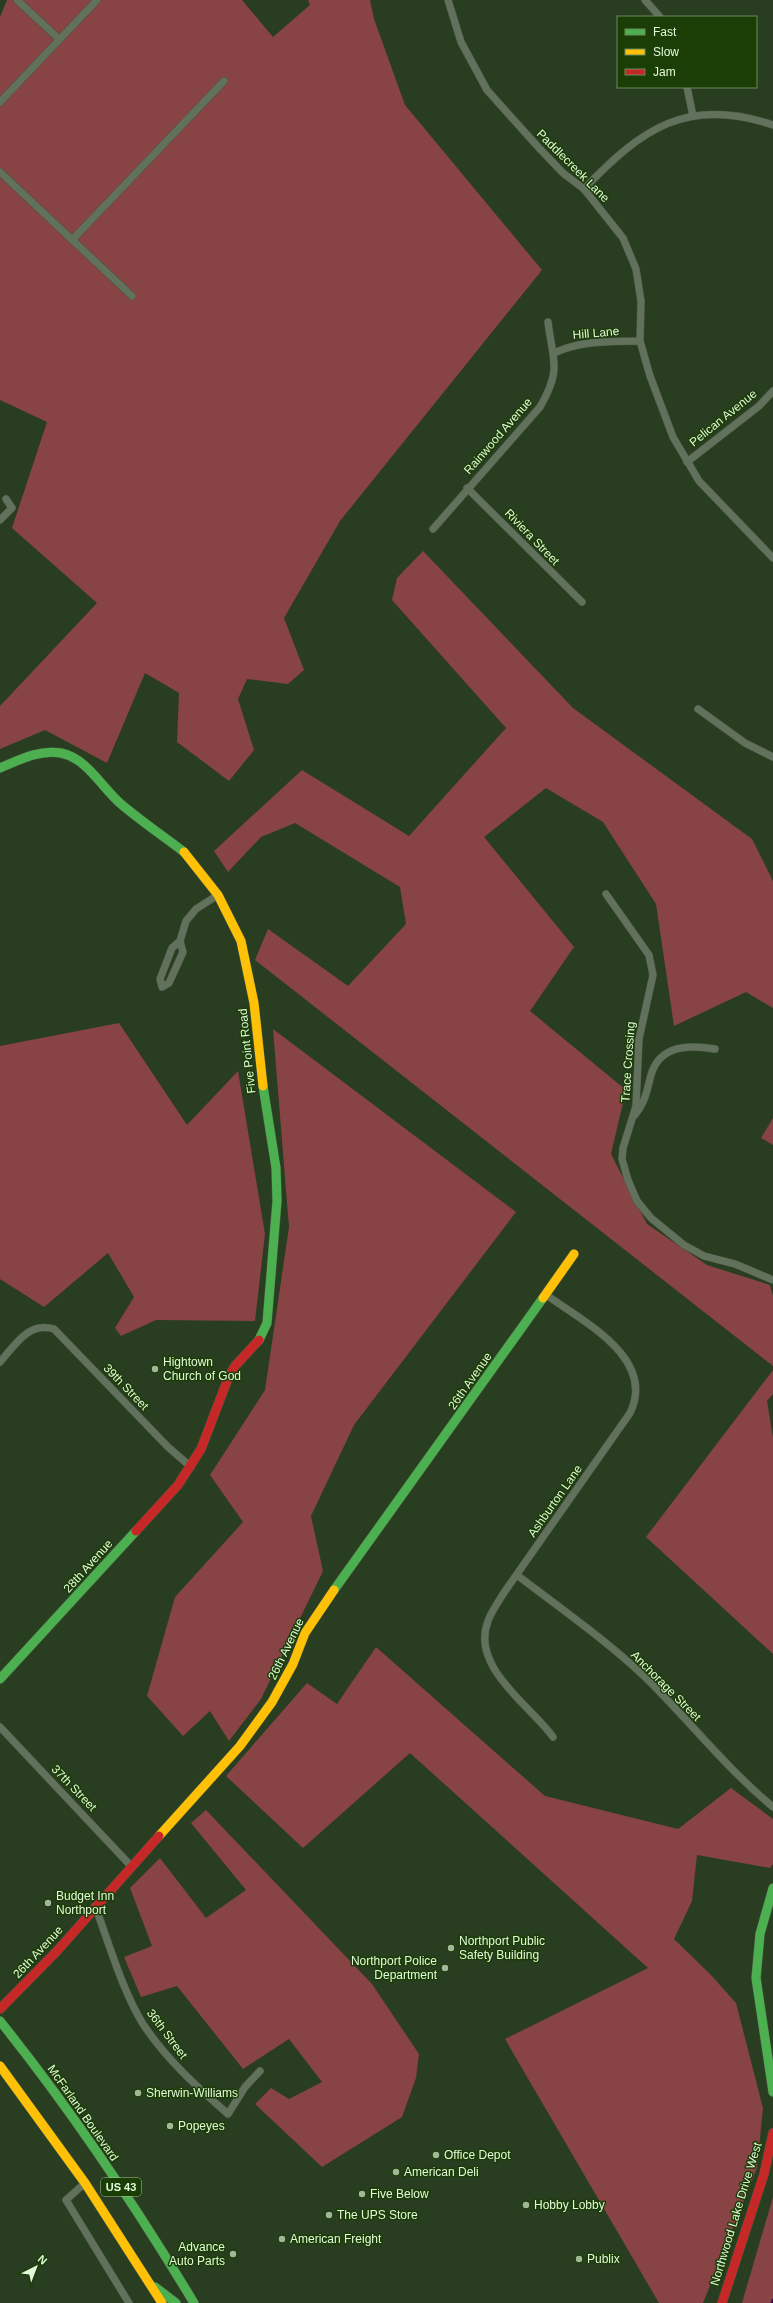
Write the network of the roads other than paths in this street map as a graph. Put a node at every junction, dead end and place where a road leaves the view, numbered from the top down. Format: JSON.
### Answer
{"nodes":[{"id":1,"x":18,"y":0,"type":"edge"},
{"id":2,"x":97,"y":0,"type":"edge"},
{"id":3,"x":448,"y":0,"type":"edge"},
{"id":4,"x":645,"y":0,"type":"edge"},
{"id":5,"x":659,"y":16,"type":"edge"},
{"id":6,"x":60,"y":39,"type":"junction"},
{"id":7,"x":224,"y":81,"type":"dead end"},
{"id":8,"x":687,"y":88,"type":"edge"},
{"id":9,"x":0,"y":102,"type":"edge"},
{"id":10,"x":693,"y":116,"type":"junction"},
{"id":11,"x":773,"y":125,"type":"edge"},
{"id":12,"x":0,"y":172,"type":"edge"},
{"id":13,"x":584,"y":189,"type":"junction"},
{"id":14,"x":72,"y":240,"type":"junction"},
{"id":15,"x":132,"y":296,"type":"dead end"},
{"id":16,"x":548,"y":322,"type":"dead end"},
{"id":17,"x":640,"y":341,"type":"junction"},
{"id":18,"x":554,"y":353,"type":"junction"},
{"id":19,"x":773,"y":392,"type":"edge"},
{"id":20,"x":687,"y":462,"type":"junction"},
{"id":21,"x":467,"y":488,"type":"junction"},
{"id":22,"x":6,"y":499,"type":"dead end"},
{"id":23,"x":0,"y":520,"type":"edge"},
{"id":24,"x":433,"y":529,"type":"dead end"},
{"id":25,"x":773,"y":558,"type":"edge"},
{"id":26,"x":582,"y":602,"type":"dead end"},
{"id":27,"x":698,"y":709,"type":"dead end"},
{"id":28,"x":773,"y":757,"type":"edge"},
{"id":29,"x":0,"y":768,"type":"edge"},
{"id":30,"x":606,"y":894,"type":"dead end"},
{"id":31,"x":218,"y":895,"type":"junction"},
{"id":32,"x":180,"y":941,"type":"junction"},
{"id":33,"x":167,"y":962,"type":"junction"},
{"id":34,"x":176,"y":966,"type":"junction"},
{"id":35,"x":715,"y":1049,"type":"dead end"},
{"id":36,"x":633,"y":1116,"type":"junction"},
{"id":37,"x":574,"y":1254,"type":"dead end"},
{"id":38,"x":773,"y":1280,"type":"edge"},
{"id":39,"x":546,"y":1294,"type":"junction"},
{"id":40,"x":0,"y":1362,"type":"edge"},
{"id":41,"x":191,"y":1467,"type":"junction"},
{"id":42,"x":517,"y":1575,"type":"junction"},
{"id":43,"x":0,"y":1680,"type":"edge"},
{"id":44,"x":0,"y":1727,"type":"edge"},
{"id":45,"x":553,"y":1737,"type":"dead end"},
{"id":46,"x":773,"y":1807,"type":"edge"},
{"id":47,"x":131,"y":1866,"type":"junction"},
{"id":48,"x":773,"y":1888,"type":"edge"},
{"id":49,"x":95,"y":1906,"type":"junction"},
{"id":50,"x":0,"y":2010,"type":"edge"},
{"id":51,"x":0,"y":2020,"type":"edge"},
{"id":52,"x":0,"y":2066,"type":"edge"},
{"id":53,"x":260,"y":2071,"type":"dead end"},
{"id":54,"x":773,"y":2092,"type":"edge"},
{"id":55,"x":773,"y":2132,"type":"edge"},
{"id":56,"x":85,"y":2183,"type":"junction"},
{"id":57,"x":152,"y":2285,"type":"junction"},
{"id":58,"x":129,"y":2303,"type":"edge"},
{"id":59,"x":162,"y":2303,"type":"edge"},
{"id":60,"x":176,"y":2303,"type":"edge"},
{"id":61,"x":194,"y":2303,"type":"edge"},
{"id":62,"x":722,"y":2303,"type":"edge"}],
"edges":[{"from":1,"to":6,"type":"street"},
{"from":2,"to":6,"type":"street"},
{"from":3,"to":13,"type":"street","name":"Paddlecreek Lane"},
{"from":4,"to":5,"type":"street"},
{"from":6,"to":9,"type":"street"},
{"from":7,"to":14,"type":"street"},
{"from":8,"to":10,"type":"street"},
{"from":10,"to":11,"type":"street"},
{"from":10,"to":13,"type":"street"},
{"from":12,"to":14,"type":"street"},
{"from":13,"to":17,"type":"street","name":"Paddlecreek Lane"},
{"from":14,"to":15,"type":"street"},
{"from":16,"to":18,"type":"street","name":"Rainwood Avenue"},
{"from":17,"to":18,"type":"street","name":"Hill Lane"},
{"from":17,"to":20,"type":"street","name":"Paddlecreek Lane"},
{"from":18,"to":21,"type":"street","name":"Rainwood Avenue"},
{"from":19,"to":20,"type":"street","name":"Pelican Avenue"},
{"from":20,"to":25,"type":"street","name":"Paddlecreek Lane"},
{"from":21,"to":24,"type":"street","name":"Rainwood Avenue"},
{"from":21,"to":26,"type":"street","name":"Riviera Street"},
{"from":22,"to":23,"type":"street"},
{"from":27,"to":28,"type":"street"},
{"from":29,"to":31,"type":"main road","name":"Five Point Road"},
{"from":30,"to":36,"type":"street","name":"Trace Crossing"},
{"from":31,"to":32,"type":"street"},
{"from":31,"to":41,"type":"main road","name":"Five Point Road"},
{"from":32,"to":33,"type":"street"},
{"from":32,"to":34,"type":"street"},
{"from":33,"to":34,"type":"street"},
{"from":33,"to":34,"type":"street"},
{"from":35,"to":36,"type":"street"},
{"from":36,"to":38,"type":"street","name":"Trace Crossing"},
{"from":37,"to":39,"type":"main road","name":"26th Avenue"},
{"from":39,"to":42,"type":"street","name":"Ashburton Lane"},
{"from":39,"to":47,"type":"main road","name":"26th Avenue"},
{"from":40,"to":41,"type":"street","name":"39th Street"},
{"from":41,"to":43,"type":"main road","name":"28th Avenue"},
{"from":42,"to":45,"type":"street","name":"Ashburton Lane"},
{"from":42,"to":46,"type":"street","name":"Anchorage Street"},
{"from":44,"to":47,"type":"street","name":"37th Street"},
{"from":47,"to":49,"type":"main road","name":"26th Avenue"},
{"from":48,"to":54,"type":"main road"},
{"from":49,"to":50,"type":"main road","name":"26th Avenue"},
{"from":49,"to":53,"type":"street","name":"36th Street"},
{"from":51,"to":61,"type":"main road","name":"McFarland Boulevard","number":"US 43"},
{"from":52,"to":56,"type":"main road","number":"US 43"},
{"from":55,"to":62,"type":"main road","name":"Northwood Lake Drive West"},
{"from":56,"to":57,"type":"main road","number":"US 43"},
{"from":56,"to":58,"type":"street"},
{"from":57,"to":59,"type":"main road","number":"US 43"},
{"from":57,"to":60,"type":"main road"}]}
